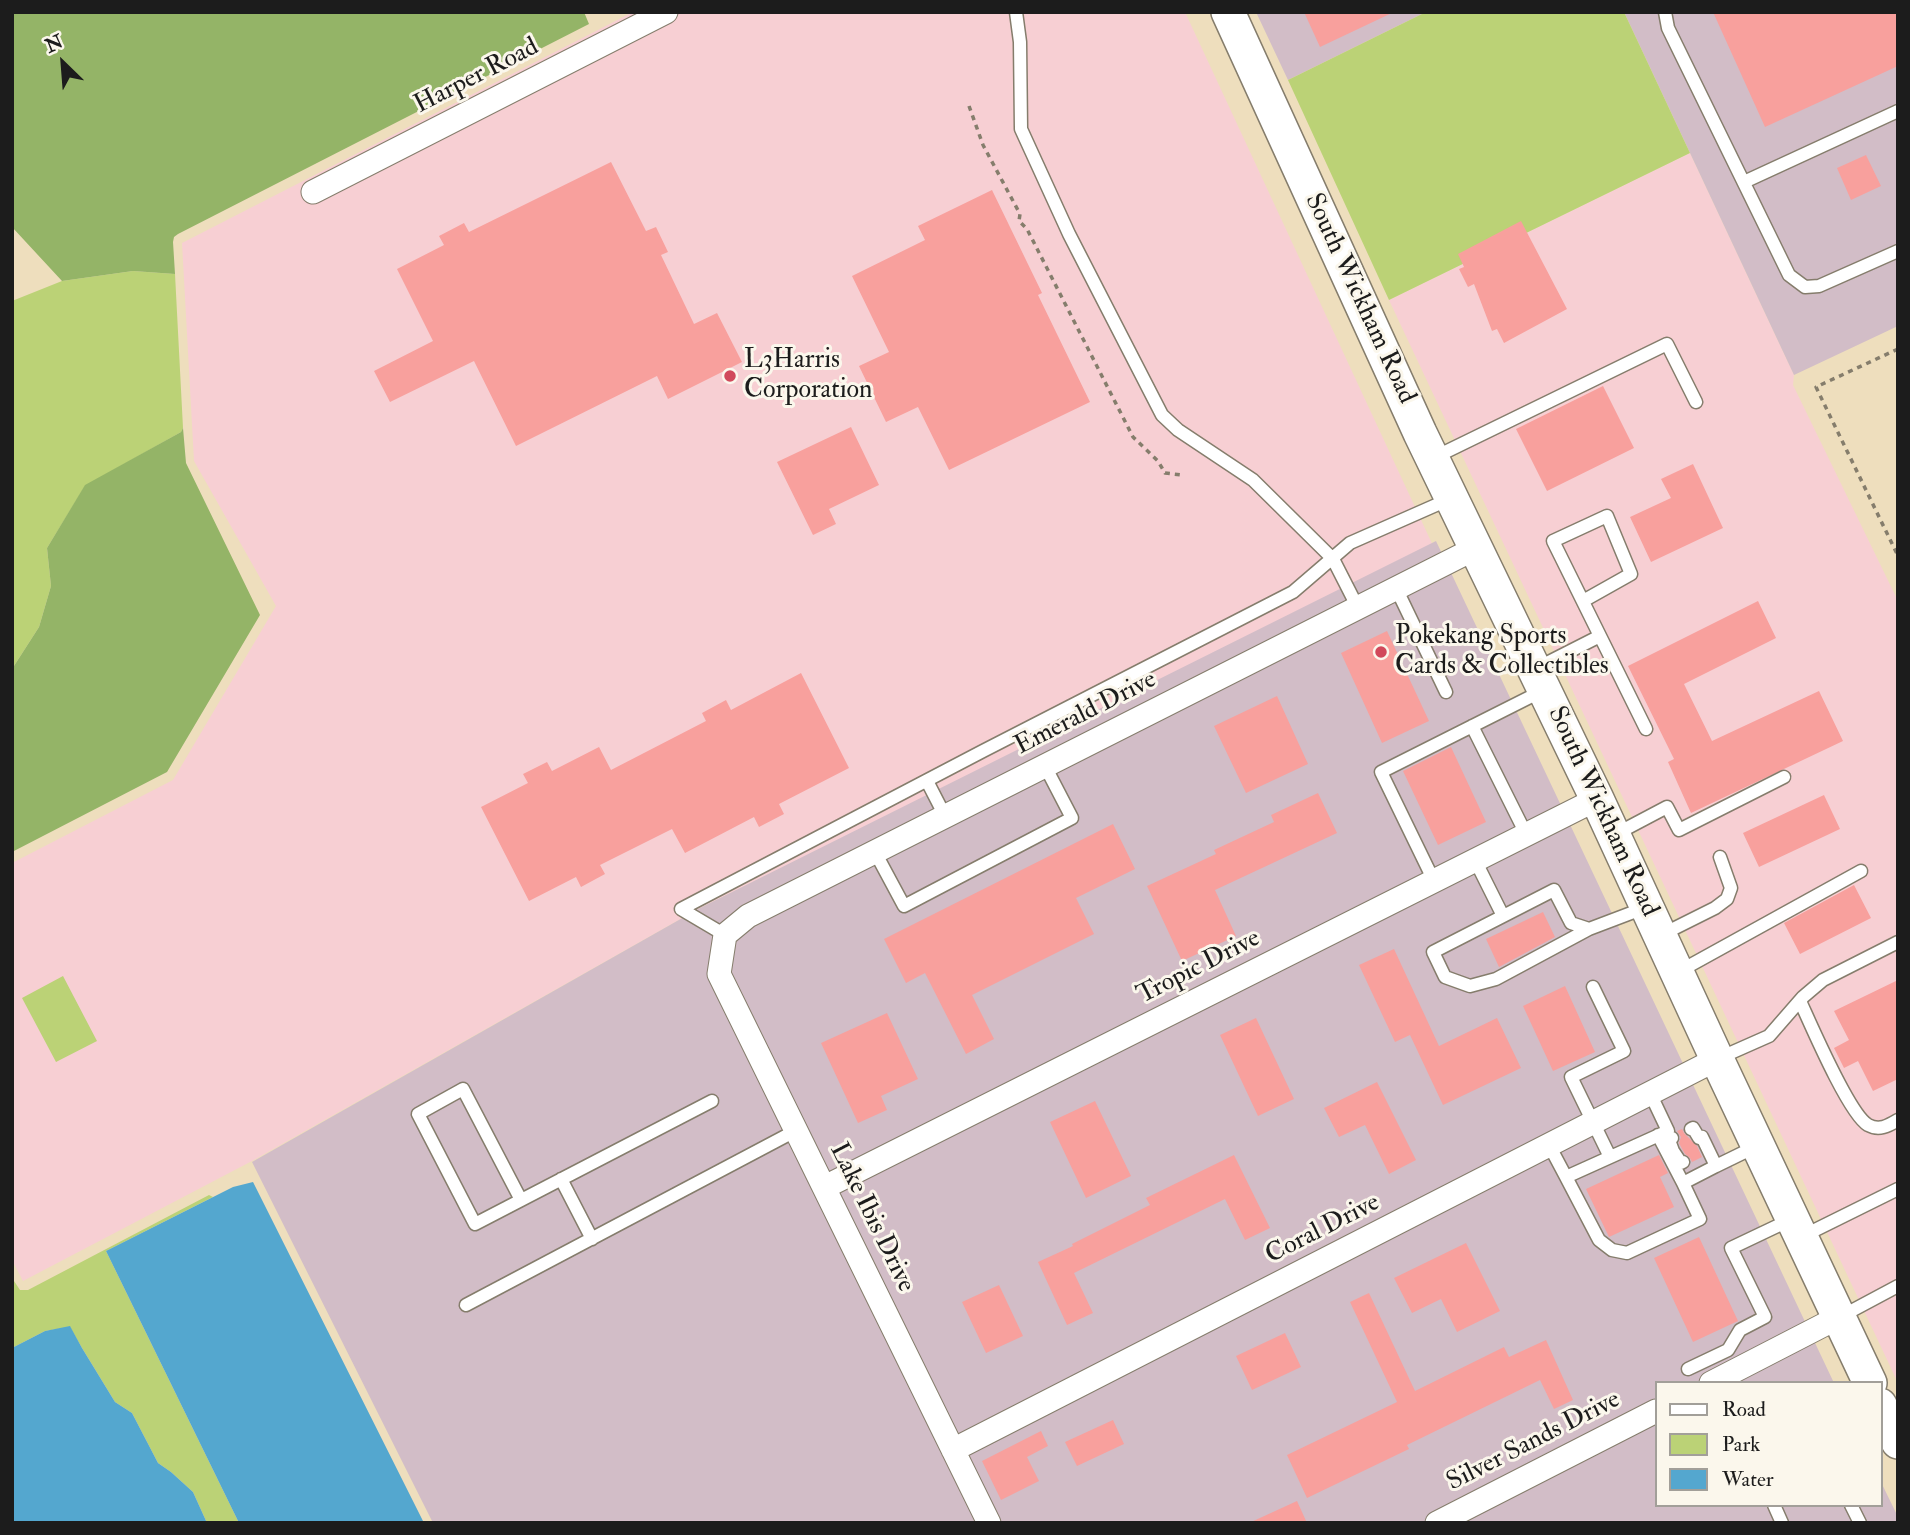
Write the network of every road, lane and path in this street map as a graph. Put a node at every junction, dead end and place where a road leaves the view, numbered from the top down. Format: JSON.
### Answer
{"nodes":[{"id":1,"x":666,"y":12,"type":"edge"},
{"id":2,"x":1016,"y":12,"type":"edge"},
{"id":3,"x":1228,"y":12,"type":"edge"},
{"id":4,"x":1665,"y":12,"type":"edge"},
{"id":5,"x":969,"y":106,"type":"dead end"},
{"id":6,"x":1898,"y":111,"type":"edge"},
{"id":7,"x":1744,"y":183,"type":"junction"},
{"id":8,"x":313,"y":192,"type":"dead end"},
{"id":9,"x":1898,"y":251,"type":"edge"},
{"id":10,"x":1898,"y":349,"type":"edge"},
{"id":11,"x":1696,"y":402,"type":"dead end"},
{"id":12,"x":1433,"y":458,"type":"junction"},
{"id":13,"x":1181,"y":475,"type":"dead end"},
{"id":14,"x":1452,"y":498,"type":"junction"},
{"id":15,"x":1476,"y":548,"type":"junction"},
{"id":16,"x":1898,"y":556,"type":"edge"},
{"id":17,"x":1333,"y":559,"type":"junction"},
{"id":18,"x":1396,"y":589,"type":"junction"},
{"id":19,"x":1583,"y":601,"type":"junction"},
{"id":20,"x":1358,"y":608,"type":"junction"},
{"id":21,"x":1600,"y":636,"type":"junction"},
{"id":22,"x":1540,"y":680,"type":"junction"},
{"id":23,"x":1446,"y":692,"type":"dead end"},
{"id":24,"x":1472,"y":726,"type":"junction"},
{"id":25,"x":1646,"y":729,"type":"dead end"},
{"id":26,"x":1045,"y":766,"type":"junction"},
{"id":27,"x":1784,"y":777,"type":"dead end"},
{"id":28,"x":927,"y":780,"type":"junction"},
{"id":29,"x":1597,"y":799,"type":"junction"},
{"id":30,"x":945,"y":816,"type":"junction"},
{"id":31,"x":1526,"y":834,"type":"junction"},
{"id":32,"x":1614,"y":835,"type":"junction"},
{"id":33,"x":875,"y":852,"type":"junction"},
{"id":34,"x":1720,"y":857,"type":"dead end"},
{"id":35,"x":1475,"y":860,"type":"junction"},
{"id":36,"x":1861,"y":871,"type":"dead end"},
{"id":37,"x":1434,"y":881,"type":"junction"},
{"id":38,"x":1503,"y":916,"type":"junction"},
{"id":39,"x":1654,"y":921,"type":"junction"},
{"id":40,"x":1589,"y":929,"type":"junction"},
{"id":41,"x":725,"y":935,"type":"junction"},
{"id":42,"x":1898,"y":942,"type":"edge"},
{"id":43,"x":1677,"y":972,"type":"junction"},
{"id":44,"x":1593,"y":987,"type":"dead end"},
{"id":45,"x":1800,"y":1001,"type":"junction"},
{"id":46,"x":1717,"y":1059,"type":"junction"},
{"id":47,"x":1650,"y":1093,"type":"junction"},
{"id":48,"x":712,"y":1101,"type":"dead end"},
{"id":49,"x":1898,"y":1120,"type":"edge"},
{"id":50,"x":1593,"y":1122,"type":"junction"},
{"id":51,"x":797,"y":1130,"type":"junction"},
{"id":52,"x":1658,"y":1135,"type":"junction"},
{"id":53,"x":1549,"y":1145,"type":"junction"},
{"id":54,"x":1758,"y":1146,"type":"junction"},
{"id":55,"x":1672,"y":1148,"type":"junction"},
{"id":56,"x":1702,"y":1152,"type":"dead end"},
{"id":57,"x":1610,"y":1157,"type":"junction"},
{"id":58,"x":1682,"y":1162,"type":"dead end"},
{"id":59,"x":1716,"y":1166,"type":"junction"},
{"id":60,"x":1566,"y":1177,"type":"junction"},
{"id":61,"x":561,"y":1179,"type":"junction"},
{"id":62,"x":1683,"y":1183,"type":"junction"},
{"id":63,"x":825,"y":1187,"type":"junction"},
{"id":64,"x":1898,"y":1189,"type":"edge"},
{"id":65,"x":521,"y":1200,"type":"junction"},
{"id":66,"x":1797,"y":1228,"type":"junction"},
{"id":67,"x":592,"y":1239,"type":"junction"},
{"id":68,"x":1898,"y":1286,"type":"edge"},
{"id":69,"x":466,"y":1305,"type":"dead end"},
{"id":70,"x":1839,"y":1318,"type":"junction"},
{"id":71,"x":1688,"y":1369,"type":"dead end"},
{"id":72,"x":1723,"y":1373,"type":"edge"},
{"id":73,"x":1869,"y":1381,"type":"edge"},
{"id":74,"x":1882,"y":1409,"type":"edge"},
{"id":75,"x":1654,"y":1412,"type":"edge"},
{"id":76,"x":1898,"y":1442,"type":"edge"},
{"id":77,"x":953,"y":1450,"type":"junction"},
{"id":78,"x":1779,"y":1507,"type":"edge"},
{"id":79,"x":1853,"y":1508,"type":"edge"},
{"id":80,"x":1841,"y":1516,"type":"dead end"},
{"id":81,"x":989,"y":1523,"type":"edge"},
{"id":82,"x":1437,"y":1523,"type":"edge"},
{"id":83,"x":1782,"y":1523,"type":"edge"},
{"id":84,"x":1860,"y":1523,"type":"edge"}],
"edges":[{"from":1,"to":8,"type":"street","name":"Harper Road"},
{"from":2,"to":17,"type":"lane"},
{"from":3,"to":12,"type":"main road","name":"South Wickham Road"},
{"from":4,"to":7,"type":"lane"},
{"from":5,"to":13,"type":"path"},
{"from":6,"to":7,"type":"lane"},
{"from":7,"to":9,"type":"lane"},
{"from":10,"to":16,"type":"path"},
{"from":11,"to":12,"type":"lane"},
{"from":12,"to":14,"type":"main road","name":"South Wickham Road"},
{"from":14,"to":15,"type":"main road","name":"South Wickham Road"},
{"from":14,"to":17,"type":"lane"},
{"from":15,"to":18,"type":"street","name":"Emerald Drive"},
{"from":15,"to":22,"type":"main road","name":"South Wickham Road"},
{"from":17,"to":20,"type":"lane"},
{"from":17,"to":28,"type":"lane"},
{"from":18,"to":20,"type":"street","name":"Emerald Drive"},
{"from":18,"to":23,"type":"lane"},
{"from":19,"to":19,"type":"lane"},
{"from":19,"to":21,"type":"lane"},
{"from":20,"to":26,"type":"street","name":"Emerald Drive"},
{"from":21,"to":22,"type":"lane"},
{"from":21,"to":25,"type":"lane"},
{"from":22,"to":24,"type":"lane"},
{"from":22,"to":29,"type":"main road","name":"South Wickham Road"},
{"from":24,"to":31,"type":"lane"},
{"from":24,"to":37,"type":"lane"},
{"from":26,"to":30,"type":"street","name":"Emerald Drive"},
{"from":26,"to":33,"type":"lane"},
{"from":27,"to":32,"type":"lane"},
{"from":28,"to":30,"type":"lane"},
{"from":28,"to":41,"type":"lane"},
{"from":29,"to":31,"type":"street","name":"Tropic Drive"},
{"from":29,"to":32,"type":"main road","name":"South Wickham Road"},
{"from":30,"to":33,"type":"street","name":"Emerald Drive"},
{"from":31,"to":35,"type":"street","name":"Tropic Drive"},
{"from":32,"to":39,"type":"main road","name":"South Wickham Road"},
{"from":33,"to":41,"type":"street","name":"Emerald Drive"},
{"from":34,"to":39,"type":"lane"},
{"from":35,"to":37,"type":"street","name":"Tropic Drive"},
{"from":35,"to":38,"type":"lane"},
{"from":36,"to":43,"type":"lane"},
{"from":37,"to":63,"type":"street","name":"Tropic Drive"},
{"from":38,"to":40,"type":"lane"},
{"from":38,"to":40,"type":"lane"},
{"from":39,"to":40,"type":"lane"},
{"from":39,"to":43,"type":"main road","name":"South Wickham Road"},
{"from":41,"to":51,"type":"street","name":"Lake Ibis Drive"},
{"from":42,"to":45,"type":"lane"},
{"from":43,"to":46,"type":"main road","name":"South Wickham Road"},
{"from":44,"to":50,"type":"lane"},
{"from":45,"to":46,"type":"lane"},
{"from":45,"to":49,"type":"lane"},
{"from":46,"to":47,"type":"street","name":"Coral Drive"},
{"from":46,"to":54,"type":"main road","name":"South Wickham Road"},
{"from":47,"to":50,"type":"street","name":"Coral Drive"},
{"from":47,"to":52,"type":"lane"},
{"from":48,"to":61,"type":"lane"},
{"from":50,"to":53,"type":"street","name":"Coral Drive"},
{"from":50,"to":57,"type":"lane"},
{"from":51,"to":63,"type":"street","name":"Lake Ibis Drive"},
{"from":51,"to":67,"type":"lane"},
{"from":52,"to":55,"type":"lane"},
{"from":52,"to":57,"type":"lane"},
{"from":53,"to":60,"type":"lane"},
{"from":53,"to":77,"type":"street","name":"Coral Drive"},
{"from":54,"to":59,"type":"lane"},
{"from":54,"to":66,"type":"main road","name":"South Wickham Road"},
{"from":55,"to":58,"type":"lane"},
{"from":55,"to":62,"type":"lane"},
{"from":56,"to":59,"type":"lane"},
{"from":57,"to":60,"type":"lane"},
{"from":59,"to":62,"type":"lane"},
{"from":60,"to":62,"type":"lane"},
{"from":61,"to":65,"type":"lane"},
{"from":61,"to":67,"type":"lane"},
{"from":63,"to":77,"type":"street","name":"Lake Ibis Drive"},
{"from":64,"to":66,"type":"lane"},
{"from":65,"to":65,"type":"lane"},
{"from":66,"to":70,"type":"main road","name":"South Wickham Road"},
{"from":66,"to":72,"type":"lane"},
{"from":67,"to":69,"type":"lane"},
{"from":68,"to":70,"type":"lane"},
{"from":70,"to":72,"type":"street"},
{"from":70,"to":73,"type":"main road","name":"South Wickham Road"},
{"from":71,"to":72,"type":"lane"},
{"from":74,"to":76,"type":"main road"},
{"from":75,"to":82,"type":"street","name":"Silver Sands Drive"},
{"from":77,"to":81,"type":"street","name":"Lake Ibis Drive"},
{"from":78,"to":83,"type":"lane"},
{"from":79,"to":80,"type":"lane"},
{"from":79,"to":84,"type":"lane"}]}
